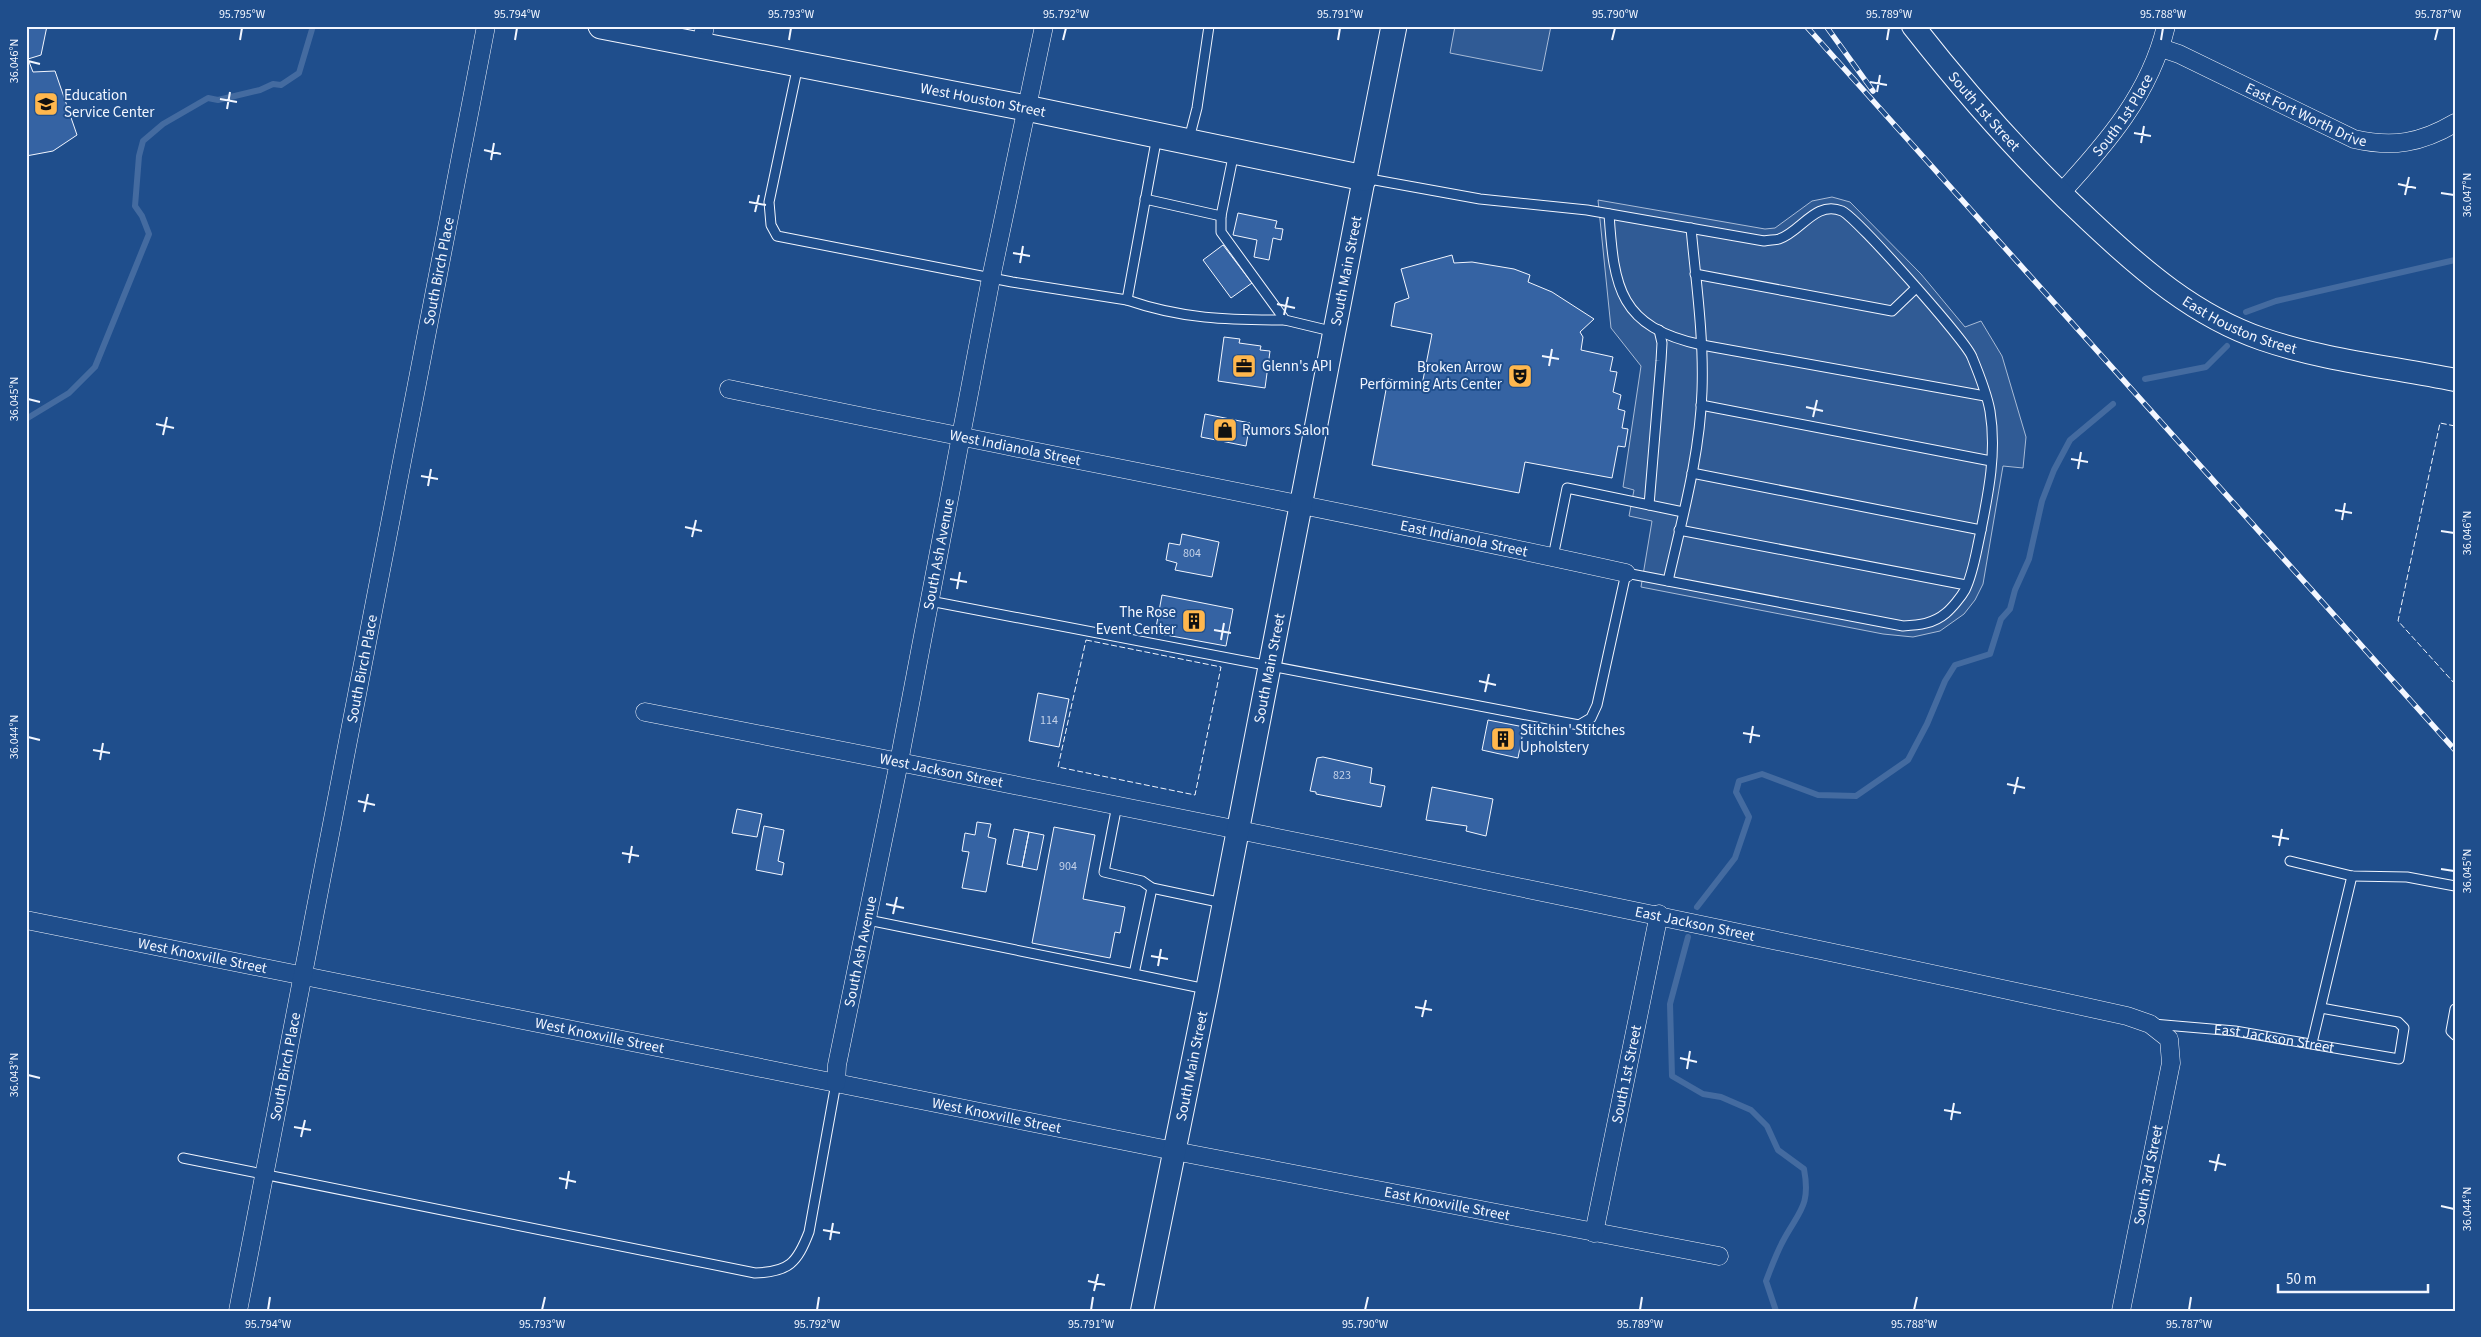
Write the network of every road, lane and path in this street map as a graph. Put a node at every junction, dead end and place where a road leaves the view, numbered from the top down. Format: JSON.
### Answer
{"nodes":[{"id":1,"x":486,"y":26,"type":"edge"},
{"id":2,"x":601,"y":26,"type":"edge"},
{"id":3,"x":1044,"y":26,"type":"edge"},
{"id":4,"x":1209,"y":26,"type":"edge"},
{"id":5,"x":1394,"y":26,"type":"edge"},
{"id":6,"x":1913,"y":26,"type":"edge"},
{"id":7,"x":2166,"y":26,"type":"edge"},
{"id":8,"x":703,"y":36,"type":"edge"},
{"id":9,"x":2161,"y":48,"type":"junction"},
{"id":10,"x":798,"y":65,"type":"junction"},
{"id":11,"x":1026,"y":108,"type":"junction"},
{"id":12,"x":2455,"y":123,"type":"edge"},
{"id":13,"x":1158,"y":135,"type":"junction"},
{"id":14,"x":1189,"y":142,"type":"junction"},
{"id":15,"x":1234,"y":151,"type":"junction"},
{"id":16,"x":1364,"y":178,"type":"junction"},
{"id":17,"x":2060,"y":194,"type":"junction"},
{"id":18,"x":1146,"y":199,"type":"junction"},
{"id":19,"x":1609,"y":214,"type":"junction"},
{"id":20,"x":1221,"y":216,"type":"junction"},
{"id":21,"x":1690,"y":228,"type":"junction"},
{"id":22,"x":1695,"y":274,"type":"junction"},
{"id":23,"x":991,"y":278,"type":"junction"},
{"id":24,"x":1916,"y":288,"type":"junction"},
{"id":25,"x":1127,"y":300,"type":"junction"},
{"id":26,"x":1285,"y":320,"type":"junction"},
{"id":27,"x":1659,"y":330,"type":"junction"},
{"id":28,"x":1336,"y":332,"type":"junction"},
{"id":29,"x":1702,"y":345,"type":"junction"},
{"id":30,"x":2455,"y":380,"type":"edge"},
{"id":31,"x":729,"y":389,"type":"dead end"},
{"id":32,"x":1985,"y":396,"type":"junction"},
{"id":33,"x":1701,"y":405,"type":"junction"},
{"id":34,"x":960,"y":438,"type":"junction"},
{"id":35,"x":1991,"y":461,"type":"junction"},
{"id":36,"x":1692,"y":473,"type":"junction"},
{"id":37,"x":1302,"y":504,"type":"junction"},
{"id":38,"x":1649,"y":505,"type":"junction"},
{"id":39,"x":1683,"y":512,"type":"junction"},
{"id":40,"x":1679,"y":530,"type":"junction"},
{"id":41,"x":1981,"y":530,"type":"junction"},
{"id":42,"x":1553,"y":557,"type":"junction"},
{"id":43,"x":1626,"y":573,"type":"junction"},
{"id":44,"x":1668,"y":581,"type":"junction"},
{"id":45,"x":1966,"y":585,"type":"junction"},
{"id":46,"x":930,"y":601,"type":"junction"},
{"id":47,"x":1270,"y":668,"type":"junction"},
{"id":48,"x":645,"y":712,"type":"dead end"},
{"id":49,"x":899,"y":762,"type":"junction"},
{"id":50,"x":1117,"y":805,"type":"junction"},
{"id":51,"x":1238,"y":830,"type":"junction"},
{"id":52,"x":2290,"y":861,"type":"dead end"},
{"id":53,"x":2352,"y":876,"type":"junction"},
{"id":54,"x":2455,"y":886,"type":"edge"},
{"id":55,"x":1152,"y":888,"type":"junction"},
{"id":56,"x":1224,"y":903,"type":"junction"},
{"id":57,"x":1658,"y":914,"type":"junction"},
{"id":58,"x":26,"y":920,"type":"edge"},
{"id":59,"x":868,"y":920,"type":"junction"},
{"id":60,"x":1134,"y":974,"type":"junction"},
{"id":61,"x":302,"y":976,"type":"junction"},
{"id":62,"x":1207,"y":990,"type":"junction"},
{"id":63,"x":2321,"y":1008,"type":"junction"},
{"id":64,"x":2455,"y":1009,"type":"edge"},
{"id":65,"x":2150,"y":1024,"type":"junction"},
{"id":66,"x":2455,"y":1035,"type":"edge"},
{"id":67,"x":2169,"y":1039,"type":"joint"},
{"id":68,"x":2312,"y":1043,"type":"junction"},
{"id":69,"x":836,"y":1083,"type":"junction"},
{"id":70,"x":1174,"y":1151,"type":"junction"},
{"id":71,"x":183,"y":1158,"type":"dead end"},
{"id":72,"x":263,"y":1176,"type":"junction"},
{"id":73,"x":1594,"y":1233,"type":"junction"},
{"id":74,"x":1719,"y":1256,"type":"dead end"},
{"id":75,"x":238,"y":1311,"type":"edge"},
{"id":76,"x":1142,"y":1311,"type":"edge"},
{"id":77,"x":2121,"y":1311,"type":"edge"}],
"edges":[{"from":1,"to":61,"type":"street","name":"South Birch Place"},
{"from":2,"to":8,"type":"main road","name":"West Houston Street"},
{"from":3,"to":11,"type":"street","name":"South Ash Avenue"},
{"from":4,"to":14,"type":"lane"},
{"from":5,"to":16,"type":"main road","name":"South Main Street"},
{"from":6,"to":17,"type":"street","name":"South 1st Street"},
{"from":7,"to":9,"type":"street","name":"South 1st Place"},
{"from":8,"to":10,"type":"main road","name":"West Houston Street"},
{"from":9,"to":12,"type":"street","name":"East Fort Worth Drive"},
{"from":9,"to":17,"type":"street","name":"South 1st Place"},
{"from":10,"to":11,"type":"main road","name":"West Houston Street"},
{"from":10,"to":23,"type":"lane"},
{"from":11,"to":13,"type":"main road","name":"West Houston Street"},
{"from":11,"to":23,"type":"street","name":"South Ash Avenue"},
{"from":13,"to":14,"type":"main road","name":"West Houston Street"},
{"from":13,"to":18,"type":"lane"},
{"from":14,"to":15,"type":"main road","name":"West Houston Street"},
{"from":15,"to":16,"type":"main road","name":"West Houston Street"},
{"from":15,"to":20,"type":"lane"},
{"from":16,"to":19,"type":"lane"},
{"from":16,"to":28,"type":"street","name":"South Main Street"},
{"from":17,"to":30,"type":"street","name":"East Houston Street"},
{"from":18,"to":20,"type":"lane"},
{"from":18,"to":25,"type":"lane"},
{"from":19,"to":21,"type":"lane"},
{"from":19,"to":27,"type":"lane"},
{"from":20,"to":26,"type":"lane"},
{"from":21,"to":22,"type":"lane"},
{"from":21,"to":24,"type":"lane"},
{"from":22,"to":24,"type":"lane"},
{"from":22,"to":29,"type":"lane"},
{"from":23,"to":25,"type":"lane"},
{"from":23,"to":34,"type":"street","name":"South Ash Avenue"},
{"from":24,"to":32,"type":"lane"},
{"from":25,"to":26,"type":"lane"},
{"from":26,"to":28,"type":"lane"},
{"from":27,"to":29,"type":"lane"},
{"from":27,"to":38,"type":"lane"},
{"from":28,"to":37,"type":"street","name":"South Main Street"},
{"from":29,"to":32,"type":"lane"},
{"from":29,"to":33,"type":"lane"},
{"from":31,"to":34,"type":"street","name":"West Indianola Street"},
{"from":32,"to":35,"type":"lane"},
{"from":33,"to":35,"type":"lane"},
{"from":33,"to":36,"type":"lane"},
{"from":34,"to":37,"type":"street","name":"West Indianola Street"},
{"from":34,"to":46,"type":"street","name":"South Ash Avenue"},
{"from":35,"to":41,"type":"lane"},
{"from":36,"to":39,"type":"lane"},
{"from":36,"to":41,"type":"lane"},
{"from":37,"to":42,"type":"street","name":"East Indianola Street"},
{"from":37,"to":47,"type":"street","name":"South Main Street"},
{"from":38,"to":39,"type":"lane"},
{"from":38,"to":42,"type":"lane"},
{"from":39,"to":40,"type":"lane"},
{"from":40,"to":44,"type":"lane"},
{"from":40,"to":45,"type":"lane"},
{"from":41,"to":45,"type":"lane"},
{"from":42,"to":43,"type":"street","name":"East Indianola Street"},
{"from":43,"to":44,"type":"lane"},
{"from":43,"to":47,"type":"lane"},
{"from":44,"to":45,"type":"lane"},
{"from":46,"to":47,"type":"lane"},
{"from":46,"to":49,"type":"street","name":"South Ash Avenue"},
{"from":47,"to":51,"type":"street","name":"South Main Street"},
{"from":48,"to":49,"type":"street","name":"West Jackson Street"},
{"from":49,"to":50,"type":"street","name":"West Jackson Street"},
{"from":49,"to":59,"type":"street","name":"South Ash Avenue"},
{"from":50,"to":51,"type":"street","name":"West Jackson Street"},
{"from":50,"to":55,"type":"lane"},
{"from":51,"to":56,"type":"street","name":"South Main Street"},
{"from":51,"to":57,"type":"street","name":"East Jackson Street"},
{"from":52,"to":53,"type":"lane"},
{"from":53,"to":54,"type":"lane"},
{"from":53,"to":63,"type":"lane"},
{"from":55,"to":56,"type":"lane"},
{"from":55,"to":60,"type":"lane"},
{"from":56,"to":62,"type":"street","name":"South Main Street"},
{"from":57,"to":65,"type":"street","name":"East Jackson Street"},
{"from":57,"to":73,"type":"street","name":"South 1st Street"},
{"from":58,"to":61,"type":"street","name":"West Knoxville Street"},
{"from":59,"to":60,"type":"lane"},
{"from":59,"to":69,"type":"street","name":"South Ash Avenue"},
{"from":60,"to":62,"type":"lane"},
{"from":61,"to":69,"type":"street","name":"West Knoxville Street"},
{"from":61,"to":72,"type":"street","name":"South Birch Place"},
{"from":62,"to":70,"type":"street","name":"South Main Street"},
{"from":63,"to":68,"type":"lane"},
{"from":63,"to":68,"type":"lane","name":"East Jackson Street"},
{"from":64,"to":66,"type":"lane"},
{"from":65,"to":67,"type":"street","name":"East Jackson Street"},
{"from":65,"to":68,"type":"lane","name":"East Jackson Street"},
{"from":67,"to":77,"type":"street","name":"South 3rd Street"},
{"from":69,"to":70,"type":"street","name":"West Knoxville Street"},
{"from":69,"to":72,"type":"lane"},
{"from":70,"to":73,"type":"street","name":"East Knoxville Street"},
{"from":70,"to":76,"type":"street","name":"South Main Street"},
{"from":71,"to":72,"type":"lane"},
{"from":72,"to":75,"type":"street","name":"South Birch Place"},
{"from":73,"to":74,"type":"street","name":"East Knoxville Street"}]}
